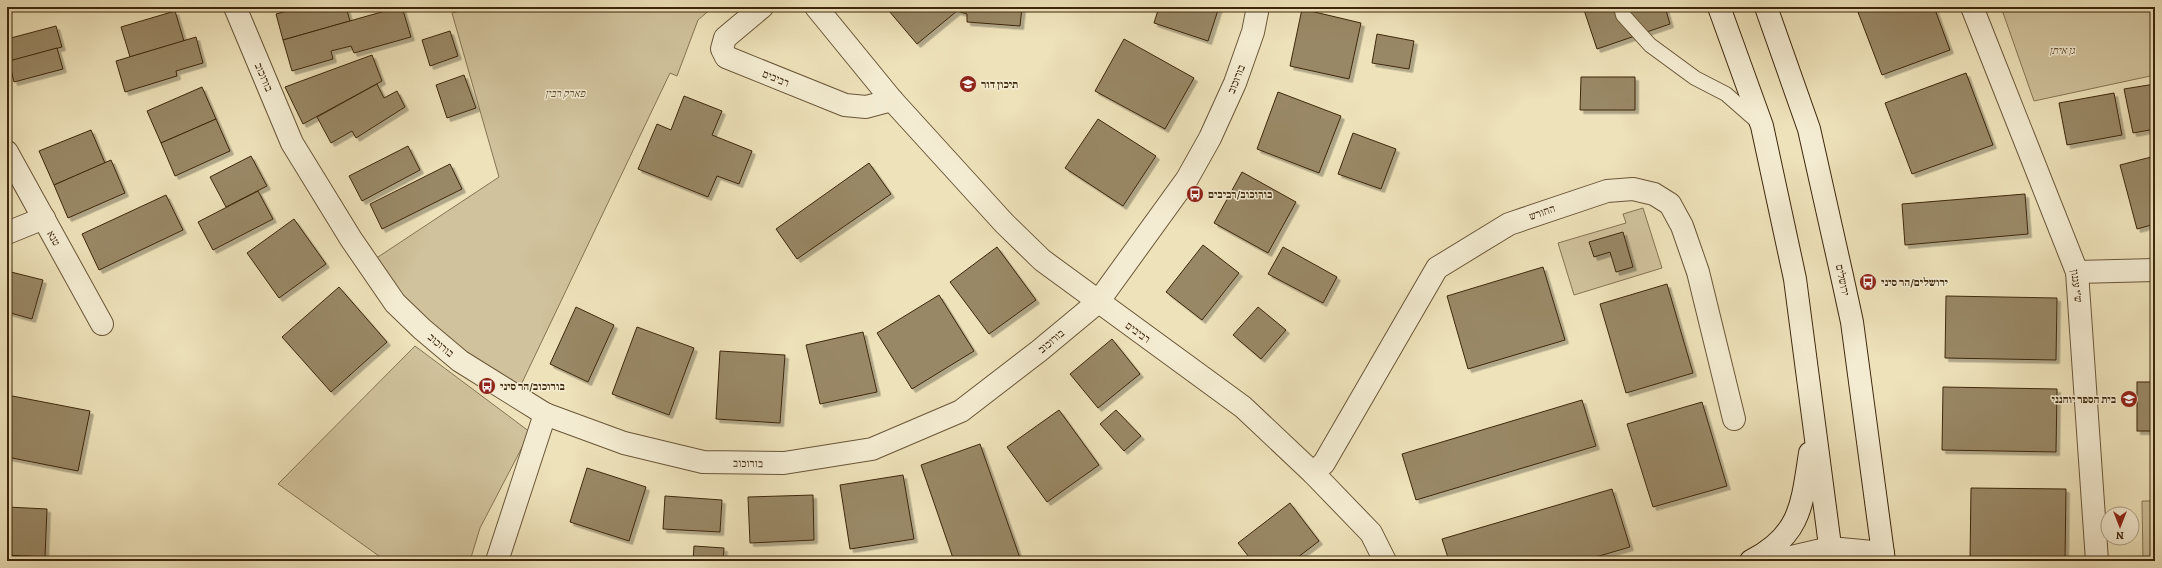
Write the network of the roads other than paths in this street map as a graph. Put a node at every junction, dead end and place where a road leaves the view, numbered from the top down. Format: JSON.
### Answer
{"nodes":[{"id":1,"x":235,"y":7,"type":"edge"},
{"id":2,"x":762,"y":7,"type":"edge"},
{"id":3,"x":816,"y":7,"type":"edge"},
{"id":4,"x":1258,"y":7,"type":"edge"},
{"id":5,"x":1621,"y":7,"type":"edge"},
{"id":6,"x":1719,"y":7,"type":"edge"},
{"id":7,"x":1766,"y":7,"type":"edge"},
{"id":8,"x":1972,"y":7,"type":"edge"},
{"id":9,"x":892,"y":100,"type":"junction"},
{"id":10,"x":1762,"y":126,"type":"junction"},
{"id":11,"x":7,"y":152,"type":"edge"},
{"id":12,"x":44,"y":218,"type":"junction"},
{"id":13,"x":7,"y":233,"type":"edge"},
{"id":14,"x":2155,"y":270,"type":"edge"},
{"id":15,"x":2077,"y":272,"type":"junction"},
{"id":16,"x":1098,"y":302,"type":"junction"},
{"id":17,"x":102,"y":324,"type":"dead end"},
{"id":18,"x":545,"y":414,"type":"junction"},
{"id":19,"x":1734,"y":420,"type":"dead end"},
{"id":20,"x":1814,"y":426,"type":"junction"},
{"id":21,"x":1313,"y":473,"type":"junction"},
{"id":22,"x":1831,"y":554,"type":"edge"},
{"id":23,"x":1877,"y":558,"type":"edge"},
{"id":24,"x":497,"y":561,"type":"edge"},
{"id":25,"x":1385,"y":561,"type":"edge"},
{"id":26,"x":1751,"y":561,"type":"edge"},
{"id":27,"x":1774,"y":561,"type":"edge"},
{"id":28,"x":2097,"y":561,"type":"edge"}],
"edges":[{"from":1,"to":18,"type":"street","name":"בורוכוב"},
{"from":2,"to":9,"type":"street","name":"רביבים"},
{"from":3,"to":9,"type":"street","name":"רביבים"},
{"from":4,"to":16,"type":"street","name":"בורוכוב"},
{"from":5,"to":10,"type":"lane"},
{"from":6,"to":10,"type":"street"},
{"from":7,"to":23,"type":"street","name":"ירושלים"},
{"from":8,"to":15,"type":"street","name":"ש\"י עגנון"},
{"from":9,"to":16,"type":"street","name":"רביבים"},
{"from":10,"to":20,"type":"street"},
{"from":11,"to":12,"type":"street","name":"טנא"},
{"from":12,"to":13,"type":"street"},
{"from":12,"to":17,"type":"street","name":"טנא"},
{"from":14,"to":15,"type":"street"},
{"from":15,"to":28,"type":"street","name":"ש\"י עגנון"},
{"from":16,"to":18,"type":"street","name":"בורוכוב"},
{"from":16,"to":21,"type":"street","name":"רביבים"},
{"from":18,"to":24,"type":"street"},
{"from":19,"to":21,"type":"street","name":"החורש"},
{"from":20,"to":22,"type":"street"},
{"from":20,"to":26,"type":"street"},
{"from":21,"to":25,"type":"street","name":"רביבים"},
{"from":22,"to":23,"type":"street"},
{"from":22,"to":27,"type":"street"}]}
